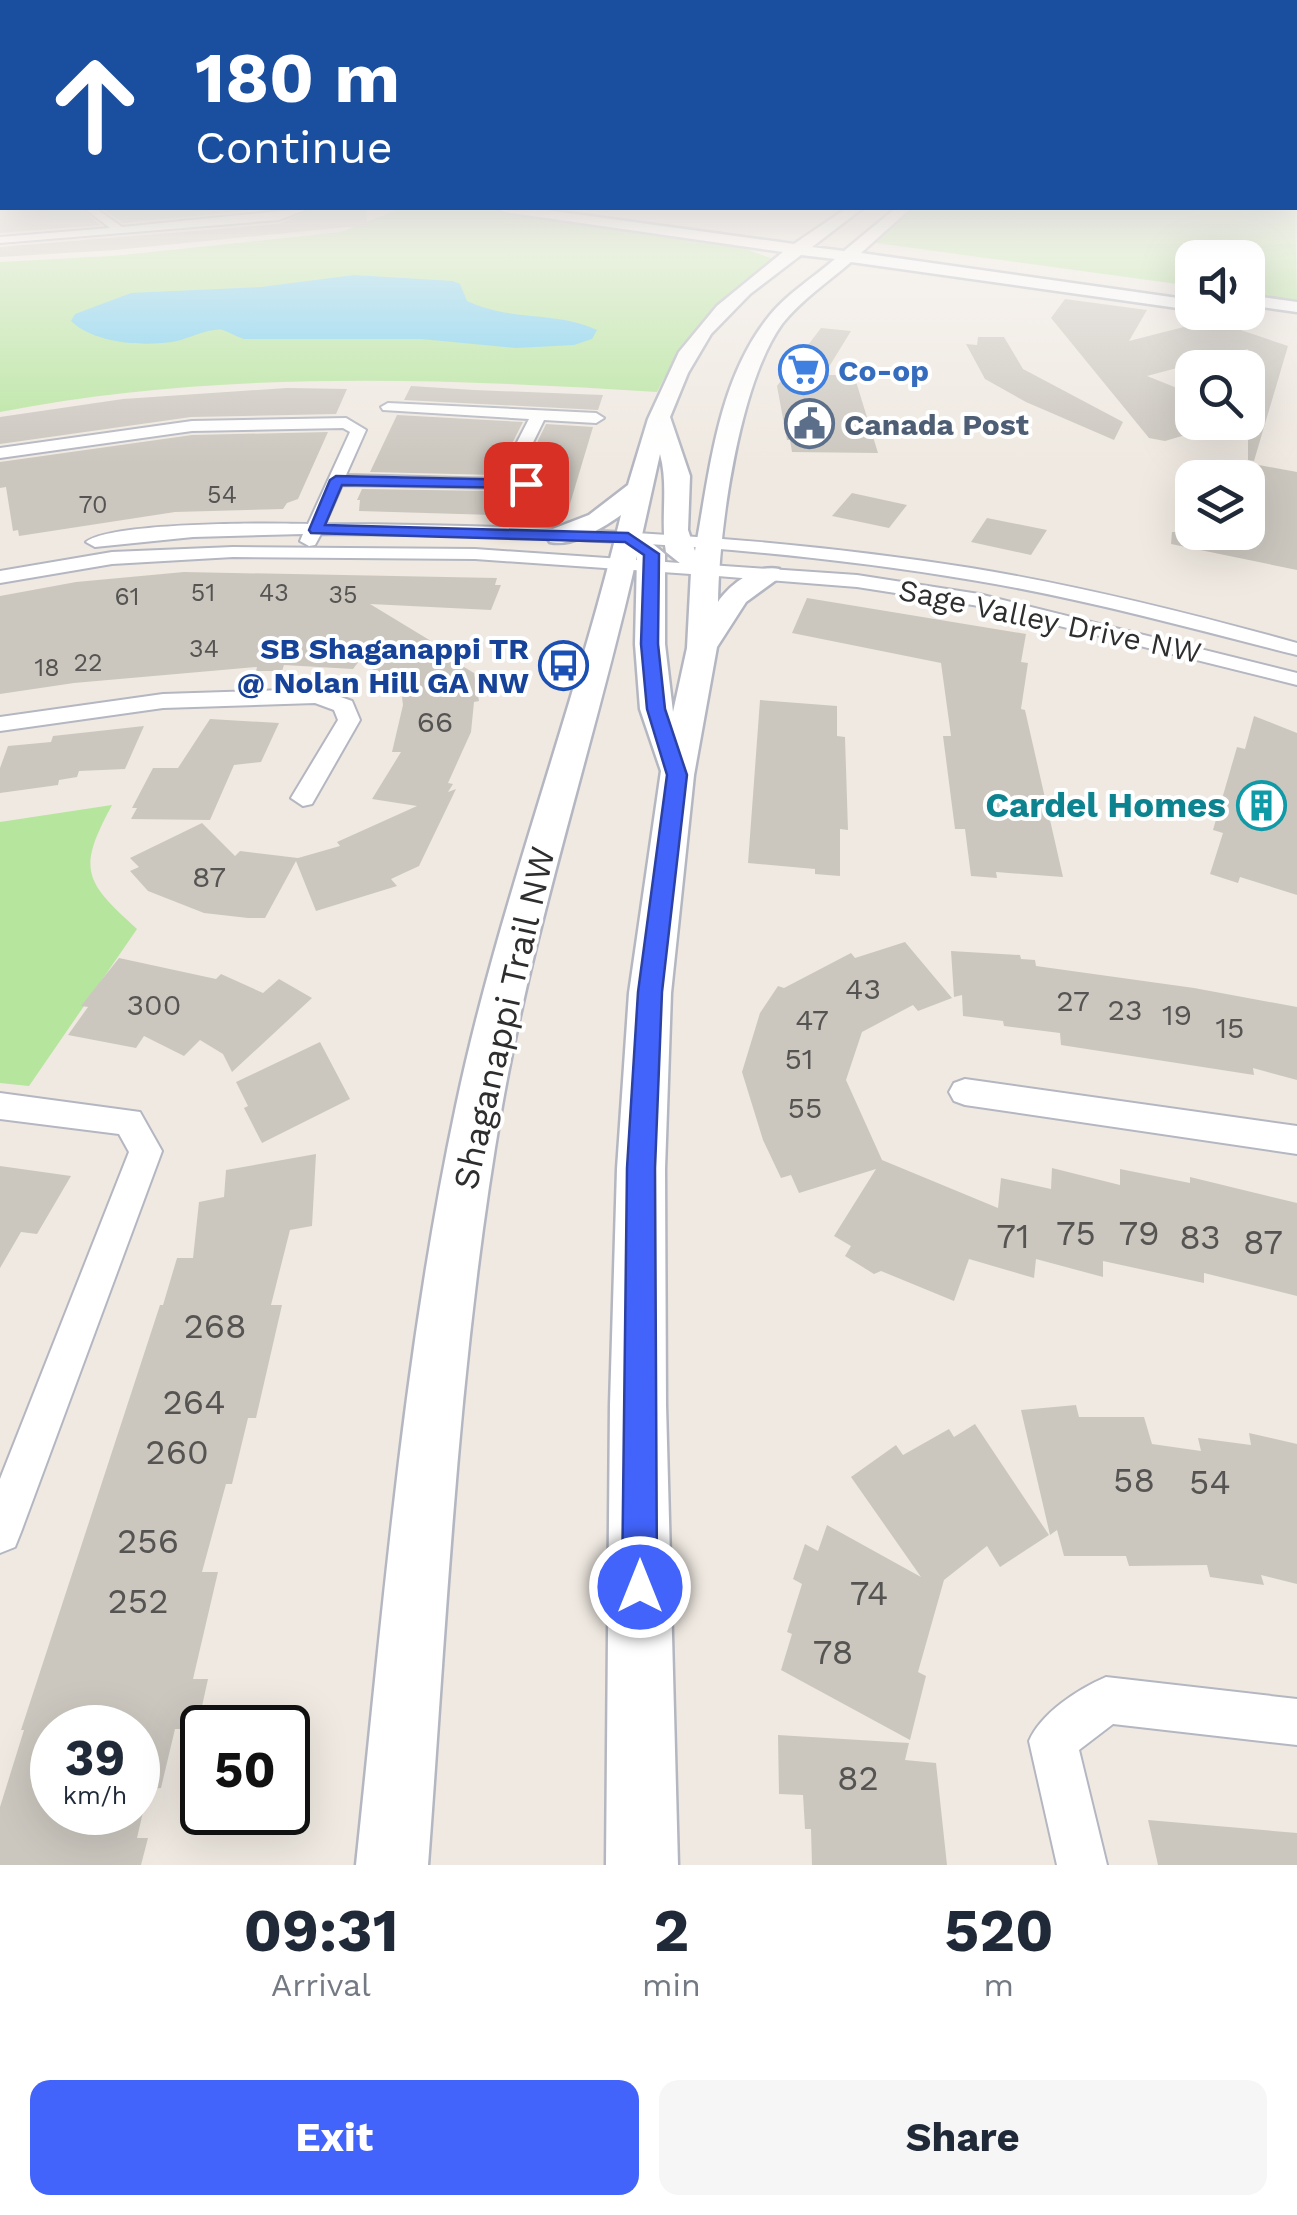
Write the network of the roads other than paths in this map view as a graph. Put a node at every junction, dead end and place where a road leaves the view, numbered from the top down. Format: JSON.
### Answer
{"nodes":[{"id":1,"x":751,"y":288,"type":"edge"},
{"id":2,"x":812,"y":288,"type":"edge"},
{"id":3,"x":1099,"y":288,"type":"edge"},
{"id":4,"x":1175,"y":301,"type":"edge"},
{"id":5,"x":1265,"y":302,"type":"edge"},
{"id":6,"x":1297,"y":307,"type":"edge"},
{"id":7,"x":1265,"y":315,"type":"edge"},
{"id":8,"x":1297,"y":320,"type":"edge"},
{"id":9,"x":388,"y":407,"type":"dead end"},
{"id":10,"x":539,"y":415,"type":"junction"},
{"id":11,"x":596,"y":418,"type":"dead end"},
{"id":12,"x":660,"y":418,"type":"junction"},
{"id":13,"x":0,"y":453,"type":"edge"},
{"id":14,"x":336,"y":480,"type":"junction"},
{"id":15,"x":505,"y":482,"type":"junction"},
{"id":16,"x":546,"y":485,"type":"dead end"},
{"id":17,"x":637,"y":490,"type":"junction"},
{"id":18,"x":316,"y":530,"type":"junction"},
{"id":19,"x":559,"y":536,"type":"junction"},
{"id":20,"x":676,"y":541,"type":"junction"},
{"id":21,"x":302,"y":552,"type":"junction"},
{"id":22,"x":635,"y":555,"type":"junction"},
{"id":23,"x":708,"y":556,"type":"junction"},
{"id":24,"x":0,"y":561,"type":"edge"},
{"id":25,"x":769,"y":575,"type":"junction"},
{"id":26,"x":0,"y":577,"type":"edge"},
{"id":27,"x":702,"y":648,"type":"junction"},
{"id":28,"x":1297,"y":649,"type":"edge"},
{"id":29,"x":1297,"y":679,"type":"edge"},
{"id":30,"x":0,"y":724,"type":"edge"},
{"id":31,"x":677,"y":775,"type":"junction"},
{"id":32,"x":303,"y":798,"type":"dead end"},
{"id":33,"x":964,"y":1092,"type":"dead end"},
{"id":34,"x":0,"y":1106,"type":"edge"},
{"id":35,"x":1297,"y":1140,"type":"edge"},
{"id":36,"x":0,"y":1532,"type":"edge"},
{"id":37,"x":1297,"y":1722,"type":"edge"},
{"id":38,"x":392,"y":1865,"type":"edge"},
{"id":39,"x":642,"y":1865,"type":"edge"},
{"id":40,"x":1082,"y":1865,"type":"edge"}],
"edges":[{"from":1,"to":12,"type":"main road","name":"Shaganappi Trail NW"},
{"from":2,"to":23,"type":"main road"},
{"from":3,"to":4,"type":"main road"},
{"from":5,"to":6,"type":"main road"},
{"from":7,"to":8,"type":"main road"},
{"from":9,"to":10,"type":"street"},
{"from":10,"to":11,"type":"street"},
{"from":10,"to":15,"type":"street"},
{"from":12,"to":17,"type":"main road","name":"Shaganappi Trail NW"},
{"from":12,"to":20,"type":"main road"},
{"from":13,"to":14,"type":"street"},
{"from":14,"to":15,"type":"street"},
{"from":14,"to":18,"type":"street"},
{"from":15,"to":16,"type":"street"},
{"from":17,"to":19,"type":"main road"},
{"from":17,"to":22,"type":"main road","name":"Shaganappi Trail NW"},
{"from":18,"to":19,"type":"street"},
{"from":18,"to":21,"type":"street"},
{"from":18,"to":24,"type":"street"},
{"from":19,"to":22,"type":"street"},
{"from":20,"to":22,"type":"street"},
{"from":20,"to":23,"type":"main road"},
{"from":21,"to":22,"type":"street"},
{"from":21,"to":26,"type":"street"},
{"from":22,"to":23,"type":"street","name":"Sage Valley Drive NW"},
{"from":22,"to":31,"type":"main road"},
{"from":22,"to":38,"type":"main road","name":"Shaganappi Trail NW"},
{"from":23,"to":25,"type":"street","name":"Sage Valley Drive NW"},
{"from":23,"to":27,"type":"main road"},
{"from":23,"to":28,"type":"street","name":"Sage Valley Drive NW"},
{"from":25,"to":27,"type":"main road"},
{"from":25,"to":29,"type":"street","name":"Sage Valley Drive NW"},
{"from":27,"to":31,"type":"main road"},
{"from":30,"to":32,"type":"street"},
{"from":31,"to":39,"type":"main road"},
{"from":33,"to":35,"type":"street"},
{"from":34,"to":36,"type":"street"},
{"from":37,"to":40,"type":"street"}]}
